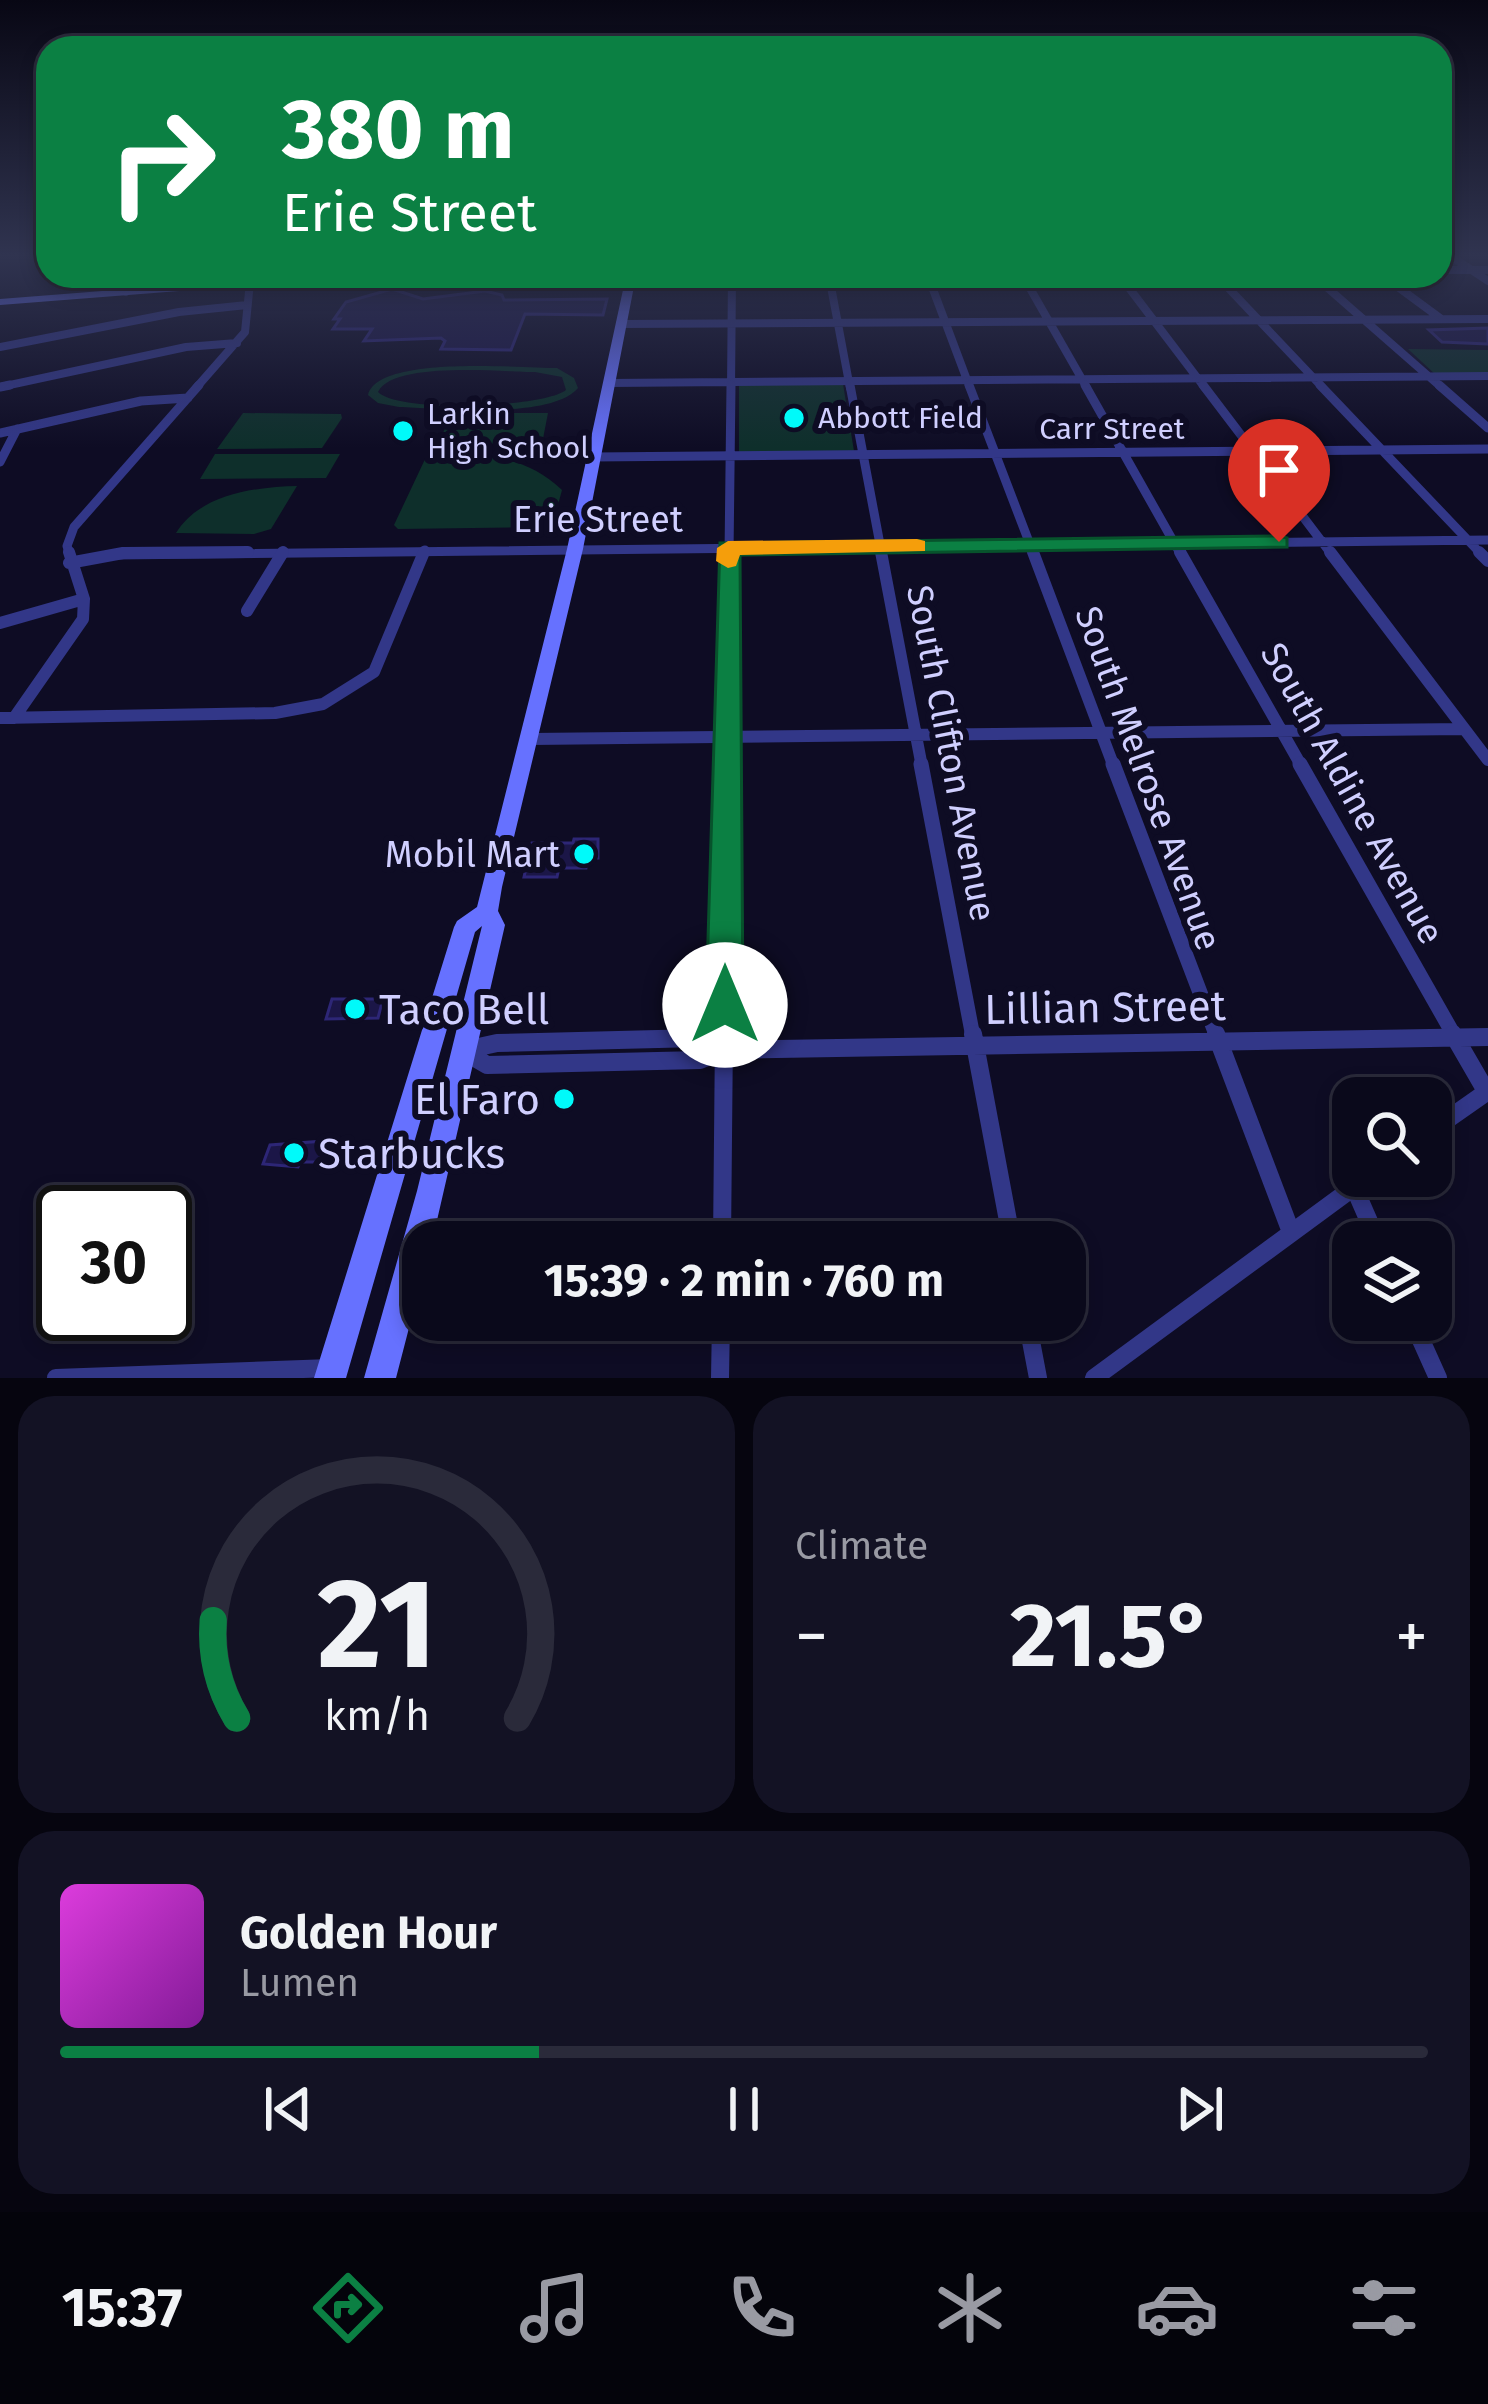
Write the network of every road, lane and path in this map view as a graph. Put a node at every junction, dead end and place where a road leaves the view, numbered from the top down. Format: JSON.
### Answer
{"nodes":[{"id":1,"x":140,"y":319,"type":"edge"},
{"id":2,"x":248,"y":319,"type":"edge"},
{"id":3,"x":621,"y":319,"type":"edge"},
{"id":4,"x":730,"y":319,"type":"edge"},
{"id":5,"x":837,"y":319,"type":"edge"},
{"id":6,"x":1332,"y":319,"type":"edge"},
{"id":7,"x":1364,"y":319,"type":"edge"},
{"id":8,"x":1155,"y":320,"type":"junction"},
{"id":9,"x":1260,"y":320,"type":"junction"},
{"id":10,"x":1051,"y":321,"type":"junction"},
{"id":11,"x":946,"y":322,"type":"junction"},
{"id":12,"x":730,"y":323,"type":"junction"},
{"id":13,"x":838,"y":323,"type":"junction"},
{"id":14,"x":620,"y":324,"type":"junction"},
{"id":15,"x":237,"y":343,"type":"junction"},
{"id":16,"x":0,"y":347,"type":"edge"},
{"id":17,"x":1488,"y":376,"type":"edge"},
{"id":18,"x":1313,"y":377,"type":"junction"},
{"id":19,"x":1430,"y":377,"type":"junction"},
{"id":20,"x":1198,"y":378,"type":"junction"},
{"id":21,"x":1083,"y":380,"type":"junction"},
{"id":22,"x":968,"y":381,"type":"junction"},
{"id":23,"x":849,"y":382,"type":"junction"},
{"id":24,"x":608,"y":383,"type":"junction"},
{"id":25,"x":729,"y":383,"type":"junction"},
{"id":26,"x":0,"y":387,"type":"edge"},
{"id":27,"x":188,"y":398,"type":"junction"},
{"id":28,"x":1488,"y":428,"type":"edge"},
{"id":29,"x":17,"y":429,"type":"junction"},
{"id":30,"x":0,"y":433,"type":"edge"},
{"id":31,"x":1488,"y":449,"type":"edge"},
{"id":32,"x":1384,"y":450,"type":"junction"},
{"id":33,"x":1125,"y":452,"type":"junction"},
{"id":34,"x":1254,"y":452,"type":"junction"},
{"id":35,"x":995,"y":454,"type":"junction"},
{"id":36,"x":865,"y":455,"type":"junction"},
{"id":37,"x":728,"y":456,"type":"junction"},
{"id":38,"x":593,"y":457,"type":"junction"},
{"id":39,"x":0,"y":462,"type":"edge"},
{"id":40,"x":1488,"y":540,"type":"edge"},
{"id":41,"x":1469,"y":541,"type":"junction"},
{"id":42,"x":1323,"y":542,"type":"junction"},
{"id":43,"x":1178,"y":544,"type":"junction"},
{"id":44,"x":1030,"y":545,"type":"junction"},
{"id":45,"x":880,"y":546,"type":"junction"},
{"id":46,"x":728,"y":548,"type":"junction"},
{"id":47,"x":575,"y":549,"type":"junction"},
{"id":48,"x":425,"y":550,"type":"junction"},
{"id":49,"x":283,"y":551,"type":"junction"},
{"id":50,"x":1488,"y":561,"type":"edge"},
{"id":51,"x":69,"y":562,"type":"junction"},
{"id":52,"x":84,"y":599,"type":"junction"},
{"id":53,"x":248,"y":611,"type":"dead end"},
{"id":54,"x":0,"y":623,"type":"edge"},
{"id":55,"x":7,"y":718,"type":"edge"},
{"id":56,"x":1464,"y":729,"type":"junction"},
{"id":57,"x":1283,"y":730,"type":"junction"},
{"id":58,"x":1099,"y":732,"type":"junction"},
{"id":59,"x":915,"y":734,"type":"junction"},
{"id":60,"x":727,"y":736,"type":"junction"},
{"id":61,"x":532,"y":739,"type":"junction"},
{"id":62,"x":1488,"y":760,"type":"edge"},
{"id":63,"x":487,"y":911,"type":"junction"},
{"id":64,"x":1457,"y":1037,"type":"junction"},
{"id":65,"x":1488,"y":1037,"type":"edge"},
{"id":66,"x":1215,"y":1041,"type":"junction"},
{"id":67,"x":974,"y":1046,"type":"junction"},
{"id":68,"x":463,"y":1050,"type":"junction"},
{"id":69,"x":724,"y":1050,"type":"junction"},
{"id":70,"x":1487,"y":1091,"type":"edge"},
{"id":71,"x":1452,"y":1116,"type":"edge"},
{"id":72,"x":1341,"y":1197,"type":"edge"},
{"id":73,"x":722,"y":1221,"type":"edge"},
{"id":74,"x":1008,"y":1221,"type":"edge"},
{"id":75,"x":1291,"y":1232,"type":"junction"},
{"id":76,"x":721,"y":1341,"type":"edge"},
{"id":77,"x":1031,"y":1341,"type":"edge"},
{"id":78,"x":1421,"y":1341,"type":"edge"},
{"id":79,"x":332,"y":1373,"type":"edge"},
{"id":80,"x":56,"y":1378,"type":"edge"},
{"id":81,"x":380,"y":1378,"type":"edge"},
{"id":82,"x":720,"y":1378,"type":"edge"},
{"id":83,"x":1038,"y":1378,"type":"edge"},
{"id":84,"x":1094,"y":1378,"type":"edge"},
{"id":85,"x":1438,"y":1378,"type":"edge"}],
"edges":[{"from":1,"to":16,"type":"street"},
{"from":2,"to":15,"type":"street"},
{"from":3,"to":14,"type":"main road"},
{"from":4,"to":12,"type":"street"},
{"from":5,"to":13,"type":"street","name":"South Clifton Avenue"},
{"from":6,"to":9,"type":"street"},
{"from":7,"to":19,"type":"street"},
{"from":8,"to":9,"type":"street"},
{"from":8,"to":10,"type":"street"},
{"from":8,"to":20,"type":"street"},
{"from":9,"to":18,"type":"street"},
{"from":10,"to":11,"type":"street"},
{"from":10,"to":21,"type":"street","name":"South Aldine Avenue"},
{"from":11,"to":13,"type":"street"},
{"from":11,"to":22,"type":"street","name":"South Melrose Avenue"},
{"from":12,"to":13,"type":"street"},
{"from":12,"to":14,"type":"street"},
{"from":12,"to":25,"type":"street"},
{"from":13,"to":23,"type":"street","name":"South Clifton Avenue"},
{"from":14,"to":24,"type":"main road"},
{"from":15,"to":26,"type":"street"},
{"from":15,"to":27,"type":"street"},
{"from":17,"to":19,"type":"street"},
{"from":18,"to":19,"type":"street"},
{"from":18,"to":20,"type":"street"},
{"from":18,"to":32,"type":"street"},
{"from":19,"to":28,"type":"street"},
{"from":20,"to":21,"type":"street"},
{"from":20,"to":34,"type":"street"},
{"from":21,"to":22,"type":"street"},
{"from":21,"to":33,"type":"street","name":"South Aldine Avenue"},
{"from":22,"to":23,"type":"street"},
{"from":22,"to":35,"type":"street","name":"South Melrose Avenue"},
{"from":23,"to":25,"type":"street"},
{"from":23,"to":36,"type":"street","name":"South Clifton Avenue"},
{"from":24,"to":25,"type":"street"},
{"from":24,"to":38,"type":"main road"},
{"from":25,"to":37,"type":"street"},
{"from":27,"to":29,"type":"street"},
{"from":27,"to":51,"type":"street"},
{"from":29,"to":30,"type":"street"},
{"from":29,"to":39,"type":"street"},
{"from":31,"to":32,"type":"street","name":"Carr Street"},
{"from":32,"to":34,"type":"street","name":"Carr Street"},
{"from":32,"to":41,"type":"street"},
{"from":33,"to":34,"type":"street","name":"Carr Street"},
{"from":33,"to":35,"type":"street","name":"Carr Street"},
{"from":33,"to":43,"type":"street","name":"South Aldine Avenue"},
{"from":34,"to":42,"type":"street"},
{"from":35,"to":36,"type":"street","name":"Carr Street"},
{"from":35,"to":44,"type":"street","name":"South Melrose Avenue"},
{"from":36,"to":37,"type":"street","name":"Carr Street"},
{"from":36,"to":45,"type":"street","name":"South Clifton Avenue"},
{"from":37,"to":38,"type":"street","name":"Carr Street"},
{"from":37,"to":46,"type":"street"},
{"from":38,"to":47,"type":"main road"},
{"from":40,"to":41,"type":"street","name":"Erie Street"},
{"from":41,"to":42,"type":"street","name":"Erie Street"},
{"from":41,"to":50,"type":"street"},
{"from":42,"to":43,"type":"street","name":"Erie Street"},
{"from":42,"to":56,"type":"street"},
{"from":43,"to":44,"type":"street","name":"Erie Street"},
{"from":43,"to":57,"type":"street","name":"South Aldine Avenue"},
{"from":44,"to":45,"type":"street","name":"Erie Street"},
{"from":44,"to":58,"type":"street","name":"South Melrose Avenue"},
{"from":45,"to":46,"type":"street","name":"Erie Street"},
{"from":45,"to":59,"type":"street","name":"South Clifton Avenue"},
{"from":46,"to":47,"type":"street","name":"Erie Street"},
{"from":46,"to":60,"type":"street"},
{"from":47,"to":48,"type":"street","name":"Erie Street"},
{"from":47,"to":61,"type":"main road"},
{"from":48,"to":49,"type":"street","name":"Erie Street"},
{"from":48,"to":55,"type":"street"},
{"from":49,"to":51,"type":"street","name":"Erie Street"},
{"from":49,"to":53,"type":"street"},
{"from":51,"to":52,"type":"street"},
{"from":52,"to":54,"type":"street"},
{"from":52,"to":55,"type":"street"},
{"from":56,"to":57,"type":"street"},
{"from":56,"to":62,"type":"street"},
{"from":57,"to":58,"type":"street"},
{"from":57,"to":64,"type":"street","name":"South Aldine Avenue"},
{"from":58,"to":59,"type":"street"},
{"from":58,"to":66,"type":"street","name":"South Melrose Avenue"},
{"from":59,"to":60,"type":"street"},
{"from":59,"to":67,"type":"street","name":"South Clifton Avenue"},
{"from":60,"to":61,"type":"street"},
{"from":60,"to":69,"type":"street"},
{"from":61,"to":63,"type":"main road"},
{"from":63,"to":68,"type":"main road"},
{"from":63,"to":79,"type":"main road"},
{"from":64,"to":65,"type":"street","name":"Lillian Street"},
{"from":64,"to":66,"type":"street","name":"Lillian Street"},
{"from":64,"to":70,"type":"street","name":"South Aldine Avenue"},
{"from":66,"to":67,"type":"street","name":"Lillian Street"},
{"from":66,"to":75,"type":"street","name":"South Melrose Avenue"},
{"from":67,"to":69,"type":"street","name":"Lillian Street"},
{"from":67,"to":74,"type":"street","name":"South Clifton Avenue"},
{"from":68,"to":69,"type":"street","name":"Lillian Street"},
{"from":68,"to":81,"type":"main road"},
{"from":69,"to":73,"type":"street"},
{"from":70,"to":71,"type":"street"},
{"from":72,"to":75,"type":"street"},
{"from":75,"to":84,"type":"street"},
{"from":76,"to":82,"type":"street"},
{"from":77,"to":83,"type":"street"},
{"from":78,"to":85,"type":"street"},
{"from":79,"to":80,"type":"street"}]}
